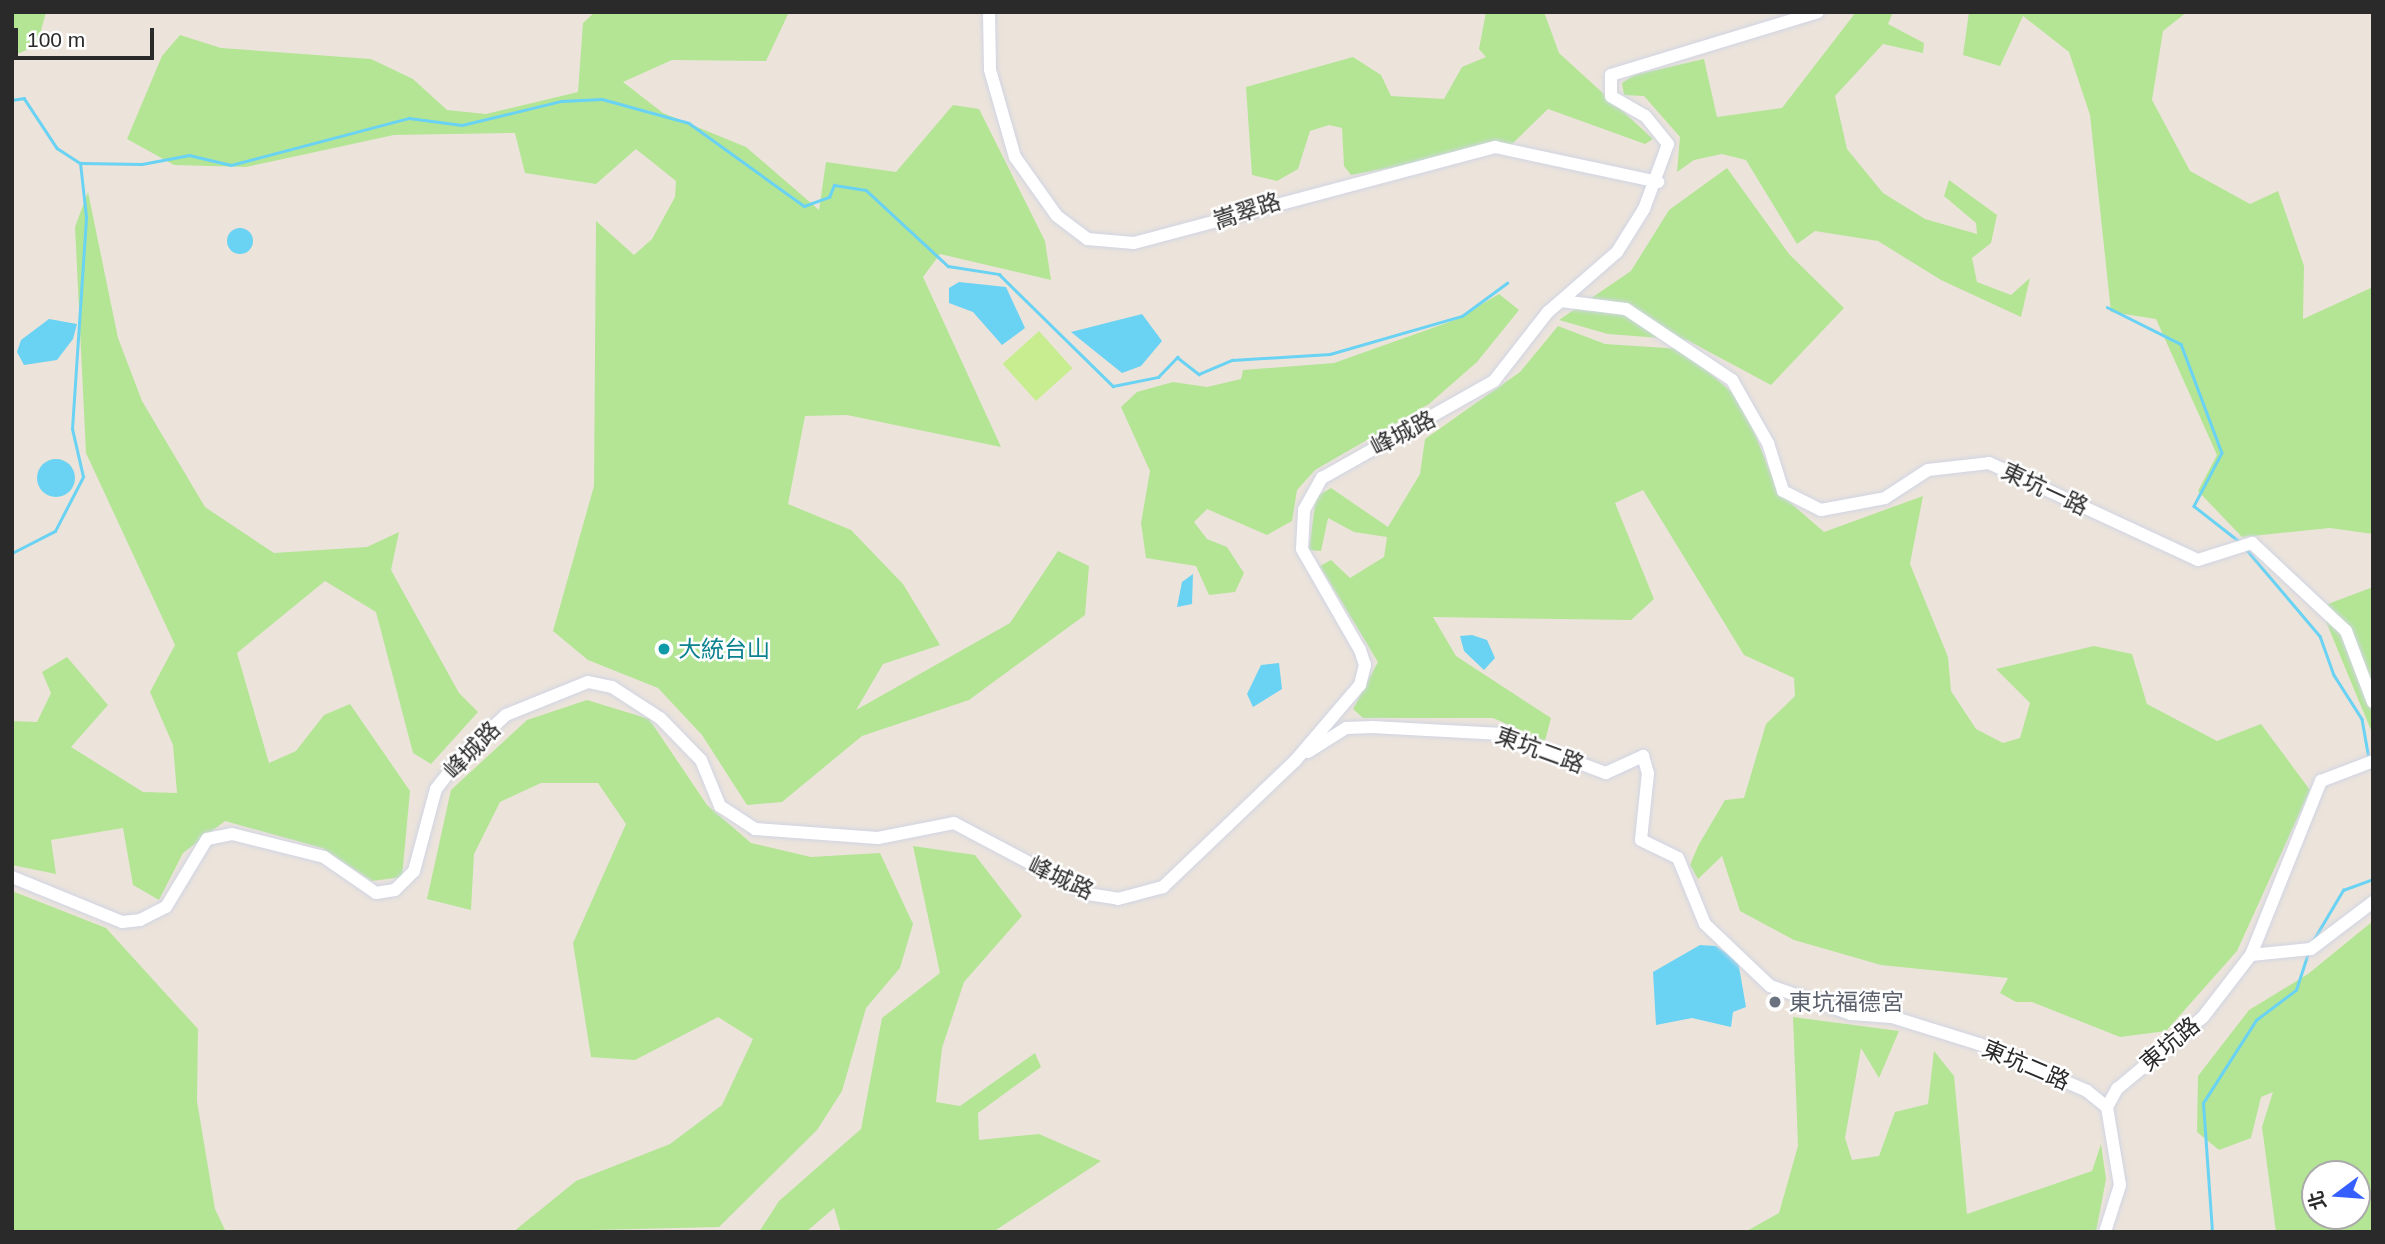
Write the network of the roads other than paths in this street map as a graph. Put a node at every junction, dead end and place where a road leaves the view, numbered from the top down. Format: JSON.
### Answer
{"nodes":[{"id":1,"x":989,"y":12,"type":"edge"},
{"id":2,"x":1818,"y":12,"type":"edge"},
{"id":3,"x":1658,"y":181,"type":"junction"},
{"id":4,"x":1561,"y":301,"type":"junction"},
{"id":5,"x":2373,"y":702,"type":"edge"},
{"id":6,"x":1295,"y":761,"type":"junction"},
{"id":7,"x":2373,"y":761,"type":"edge"},
{"id":8,"x":12,"y":877,"type":"edge"},
{"id":9,"x":2373,"y":902,"type":"edge"},
{"id":10,"x":2251,"y":955,"type":"junction"},
{"id":11,"x":2107,"y":1107,"type":"junction"},
{"id":12,"x":2105,"y":1232,"type":"edge"}],
"edges":[{"from":1,"to":3,"type":"street","name":"嵩翠路"},
{"from":2,"to":3,"type":"street","name":"峰城路"},
{"from":3,"to":4,"type":"street","name":"峰城路"},
{"from":4,"to":5,"type":"street","name":"東坑一路"},
{"from":4,"to":6,"type":"street","name":"峰城路"},
{"from":6,"to":8,"type":"street","name":"峰城路"},
{"from":6,"to":11,"type":"street","name":"東坑二路"},
{"from":7,"to":10,"type":"street"},
{"from":9,"to":10,"type":"street"},
{"from":10,"to":11,"type":"street","name":"東坑路"},
{"from":11,"to":12,"type":"street"}]}
